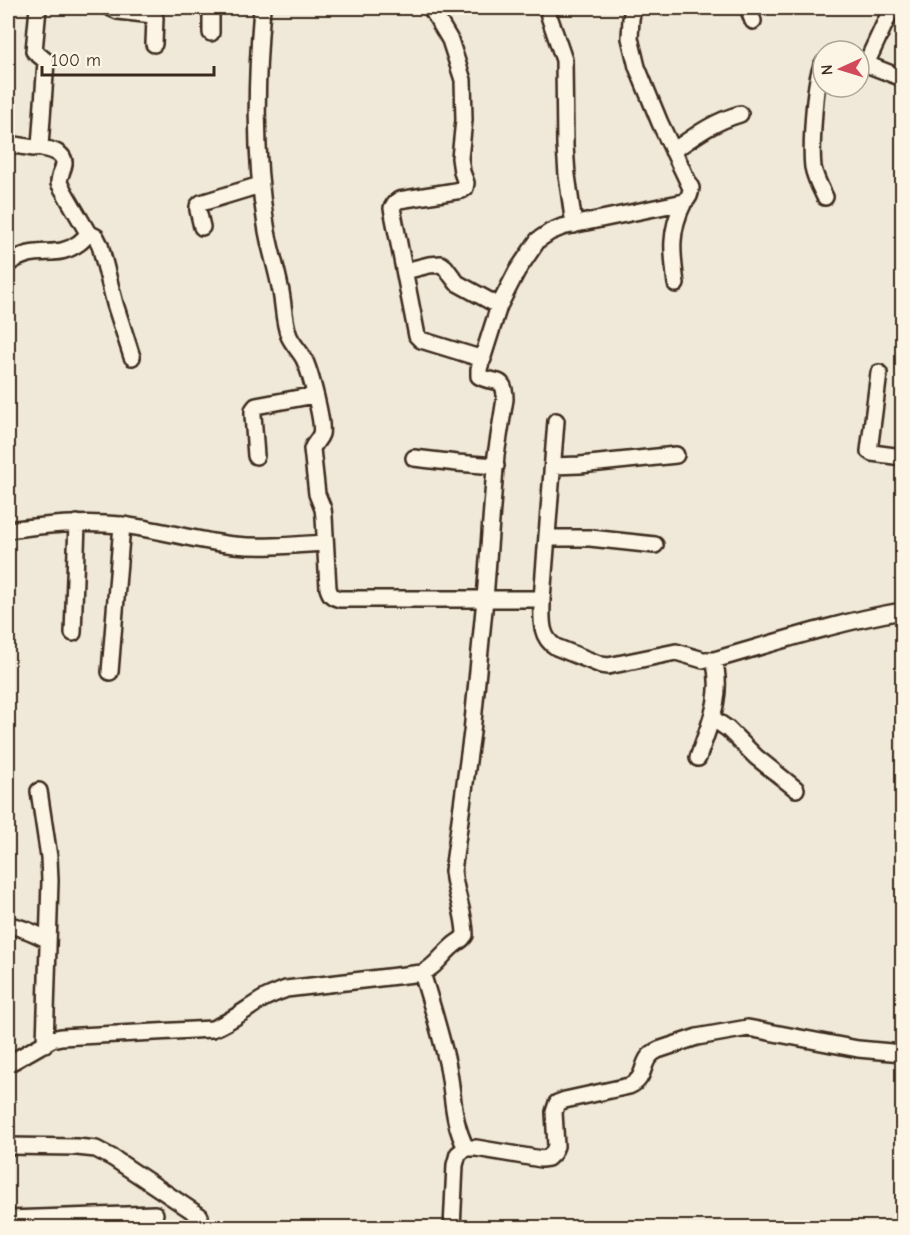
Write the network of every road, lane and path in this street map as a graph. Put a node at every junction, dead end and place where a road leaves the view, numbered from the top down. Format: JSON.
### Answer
{"nodes":[{"id":1,"x":38,"y":8,"type":"edge"},
{"id":2,"x":111,"y":8,"type":"edge"},
{"id":3,"x":211,"y":8,"type":"edge"},
{"id":4,"x":262,"y":8,"type":"edge"},
{"id":5,"x":431,"y":8,"type":"edge"},
{"id":6,"x":633,"y":8,"type":"edge"},
{"id":7,"x":892,"y":8,"type":"edge"},
{"id":8,"x":549,"y":16,"type":"dead end"},
{"id":9,"x":211,"y":33,"type":"dead end"},
{"id":10,"x":154,"y":44,"type":"dead end"},
{"id":11,"x":871,"y":47,"type":"edge"},
{"id":12,"x":871,"y":67,"type":"edge"},
{"id":13,"x":903,"y":78,"type":"edge"},
{"id":14,"x":815,"y":99,"type":"edge"},
{"id":15,"x":740,"y":114,"type":"dead end"},
{"id":16,"x":8,"y":144,"type":"edge"},
{"id":17,"x":37,"y":147,"type":"junction"},
{"id":18,"x":673,"y":152,"type":"junction"},
{"id":19,"x":260,"y":185,"type":"junction"},
{"id":20,"x":825,"y":197,"type":"dead end"},
{"id":21,"x":684,"y":201,"type":"junction"},
{"id":22,"x":574,"y":225,"type":"junction"},
{"id":23,"x":202,"y":227,"type":"dead end"},
{"id":24,"x":88,"y":233,"type":"junction"},
{"id":25,"x":8,"y":264,"type":"edge"},
{"id":26,"x":405,"y":271,"type":"junction"},
{"id":27,"x":676,"y":284,"type":"dead end"},
{"id":28,"x":499,"y":306,"type":"junction"},
{"id":29,"x":132,"y":357,"type":"dead end"},
{"id":30,"x":483,"y":358,"type":"junction"},
{"id":31,"x":879,"y":373,"type":"dead end"},
{"id":32,"x":315,"y":395,"type":"junction"},
{"id":33,"x":556,"y":421,"type":"dead end"},
{"id":34,"x":675,"y":455,"type":"dead end"},
{"id":35,"x":256,"y":456,"type":"dead end"},
{"id":36,"x":903,"y":457,"type":"edge"},
{"id":37,"x":414,"y":458,"type":"dead end"},
{"id":38,"x":496,"y":466,"type":"junction"},
{"id":39,"x":553,"y":466,"type":"junction"},
{"id":40,"x":77,"y":524,"type":"junction"},
{"id":41,"x":122,"y":525,"type":"junction"},
{"id":42,"x":8,"y":530,"type":"edge"},
{"id":43,"x":547,"y":538,"type":"junction"},
{"id":44,"x":325,"y":543,"type":"junction"},
{"id":45,"x":655,"y":545,"type":"dead end"},
{"id":46,"x":485,"y":599,"type":"junction"},
{"id":47,"x":542,"y":599,"type":"junction"},
{"id":48,"x":903,"y":611,"type":"edge"},
{"id":49,"x":73,"y":633,"type":"dead end"},
{"id":50,"x":714,"y":660,"type":"junction"},
{"id":51,"x":110,"y":672,"type":"dead end"},
{"id":52,"x":712,"y":718,"type":"junction"},
{"id":53,"x":698,"y":758,"type":"dead end"},
{"id":54,"x":796,"y":789,"type":"dead end"},
{"id":55,"x":39,"y":791,"type":"dead end"},
{"id":56,"x":8,"y":925,"type":"edge"},
{"id":57,"x":48,"y":940,"type":"junction"},
{"id":58,"x":422,"y":973,"type":"junction"},
{"id":59,"x":45,"y":1044,"type":"junction"},
{"id":60,"x":903,"y":1053,"type":"edge"},
{"id":61,"x":8,"y":1064,"type":"edge"},
{"id":62,"x":8,"y":1146,"type":"edge"},
{"id":63,"x":466,"y":1148,"type":"junction"},
{"id":64,"x":155,"y":1214,"type":"dead end"},
{"id":65,"x":200,"y":1216,"type":"dead end"},
{"id":66,"x":8,"y":1219,"type":"edge"},
{"id":67,"x":452,"y":1227,"type":"edge"}],
"edges":[{"from":1,"to":17,"type":"street"},
{"from":2,"to":10,"type":"street"},
{"from":3,"to":9,"type":"street"},
{"from":4,"to":19,"type":"street"},
{"from":5,"to":26,"type":"street"},
{"from":6,"to":18,"type":"street"},
{"from":7,"to":11,"type":"street"},
{"from":8,"to":22,"type":"street"},
{"from":12,"to":13,"type":"street"},
{"from":14,"to":20,"type":"street"},
{"from":15,"to":18,"type":"street"},
{"from":16,"to":17,"type":"street"},
{"from":17,"to":24,"type":"street"},
{"from":18,"to":21,"type":"street"},
{"from":19,"to":23,"type":"street"},
{"from":19,"to":32,"type":"street"},
{"from":21,"to":22,"type":"street"},
{"from":21,"to":27,"type":"street"},
{"from":22,"to":28,"type":"street"},
{"from":24,"to":25,"type":"street"},
{"from":24,"to":29,"type":"street"},
{"from":26,"to":28,"type":"street"},
{"from":26,"to":30,"type":"street"},
{"from":28,"to":30,"type":"street"},
{"from":30,"to":38,"type":"street"},
{"from":31,"to":36,"type":"street"},
{"from":32,"to":35,"type":"street"},
{"from":32,"to":44,"type":"street"},
{"from":33,"to":39,"type":"street"},
{"from":34,"to":39,"type":"street"},
{"from":37,"to":38,"type":"street"},
{"from":38,"to":46,"type":"street"},
{"from":39,"to":43,"type":"street"},
{"from":40,"to":41,"type":"street"},
{"from":40,"to":42,"type":"street"},
{"from":40,"to":49,"type":"street"},
{"from":41,"to":44,"type":"street"},
{"from":41,"to":51,"type":"street"},
{"from":43,"to":45,"type":"street"},
{"from":43,"to":47,"type":"street"},
{"from":44,"to":46,"type":"street"},
{"from":46,"to":47,"type":"street"},
{"from":46,"to":58,"type":"street"},
{"from":47,"to":50,"type":"street"},
{"from":48,"to":50,"type":"street"},
{"from":50,"to":52,"type":"street"},
{"from":52,"to":53,"type":"street"},
{"from":52,"to":54,"type":"street"},
{"from":55,"to":57,"type":"street"},
{"from":56,"to":57,"type":"street"},
{"from":57,"to":59,"type":"street"},
{"from":58,"to":59,"type":"street"},
{"from":58,"to":63,"type":"street"},
{"from":59,"to":61,"type":"street"},
{"from":60,"to":63,"type":"street"},
{"from":62,"to":65,"type":"street"},
{"from":63,"to":67,"type":"street"},
{"from":64,"to":66,"type":"street"}]}
